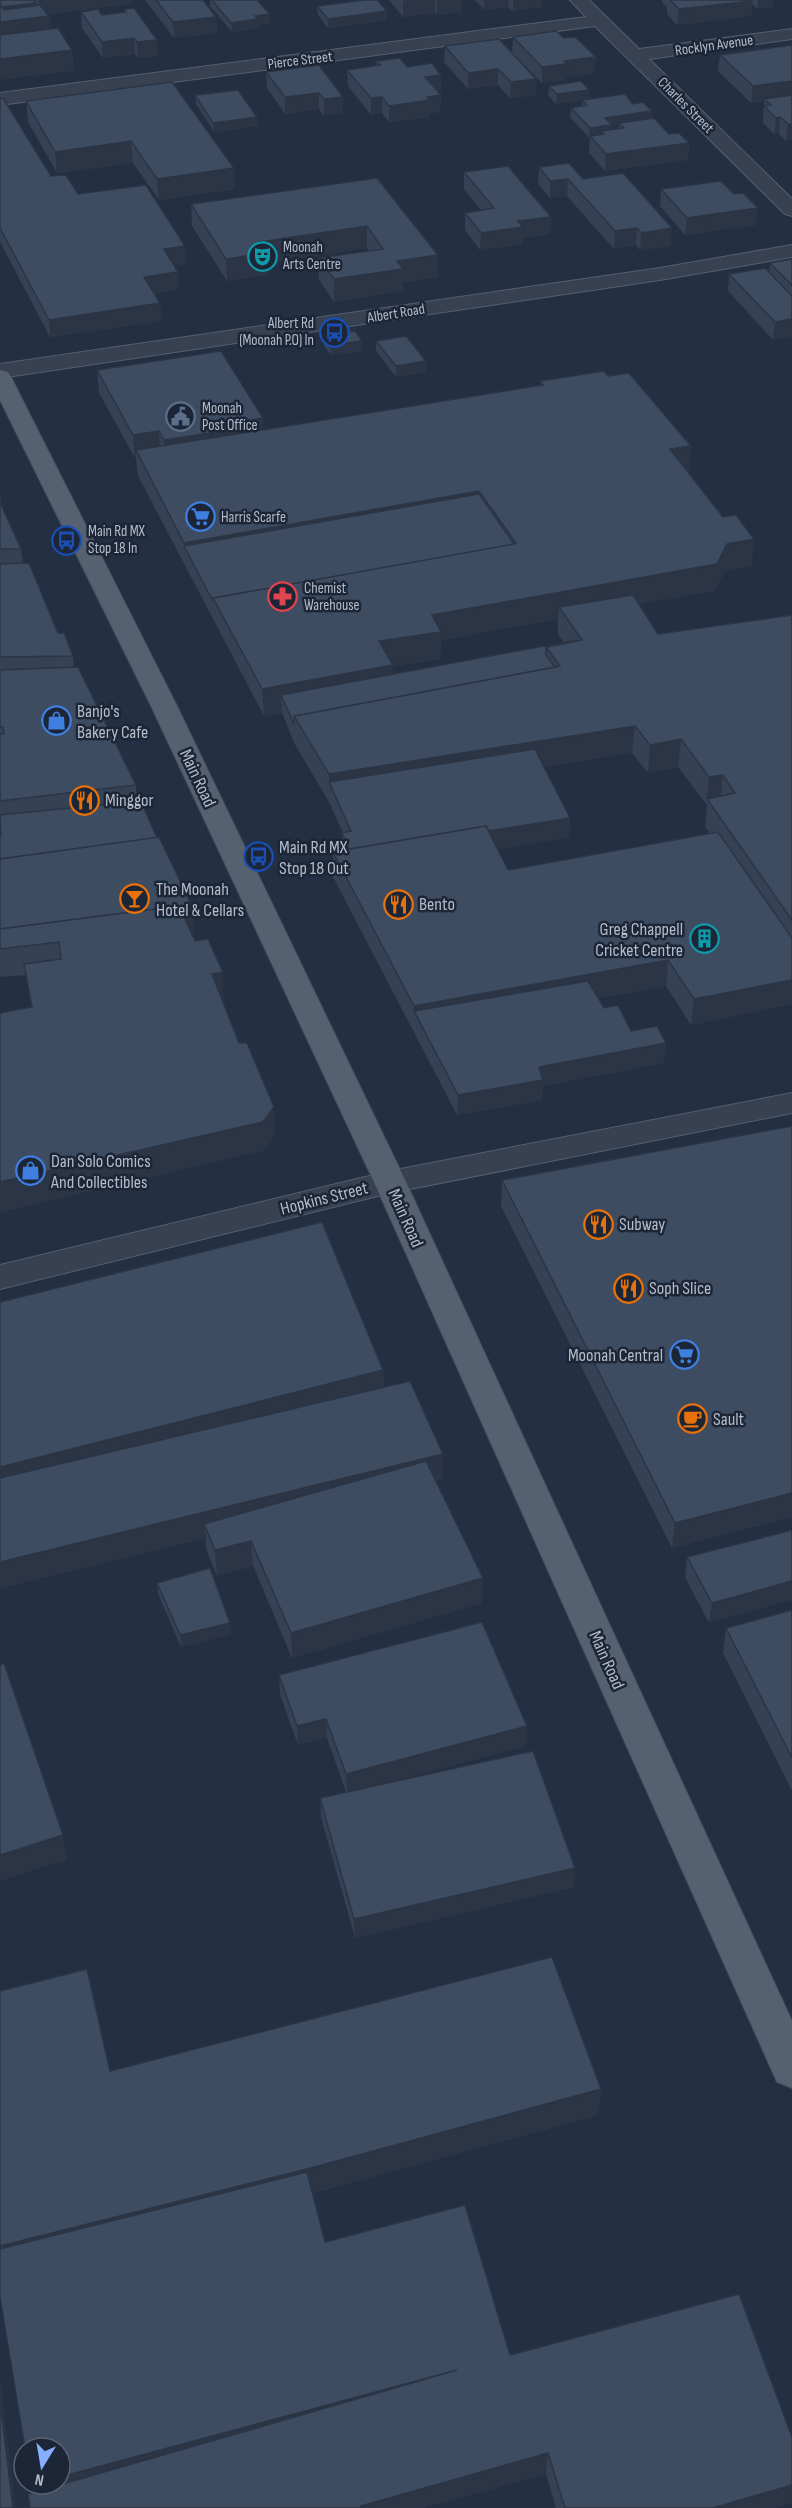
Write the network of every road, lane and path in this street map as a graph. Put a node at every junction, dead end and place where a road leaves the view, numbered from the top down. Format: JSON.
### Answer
{"nodes":[{"id":1,"x":579,"y":0,"type":"edge"},
{"id":2,"x":600,"y":20,"type":"junction"},
{"id":3,"x":792,"y":34,"type":"edge"},
{"id":4,"x":636,"y":55,"type":"junction"},
{"id":5,"x":0,"y":99,"type":"edge"},
{"id":6,"x":792,"y":210,"type":"edge"},
{"id":7,"x":792,"y":251,"type":"edge"},
{"id":8,"x":0,"y":371,"type":"edge"},
{"id":9,"x":0,"y":377,"type":"edge"},
{"id":10,"x":792,"y":1103,"type":"edge"},
{"id":11,"x":390,"y":1182,"type":"junction"},
{"id":12,"x":0,"y":1277,"type":"edge"},
{"id":13,"x":792,"y":2068,"type":"edge"}],
"edges":[{"from":1,"to":2,"type":"street","name":"Charles Street"},
{"from":2,"to":4,"type":"street","name":"Charles Street"},
{"from":2,"to":5,"type":"street","name":"Pierce Street"},
{"from":3,"to":4,"type":"street","name":"Rocklyn Avenue"},
{"from":4,"to":6,"type":"street","name":"Charles Street"},
{"from":7,"to":8,"type":"street","name":"Albert Road"},
{"from":9,"to":11,"type":"main road","name":"Main Road"},
{"from":10,"to":11,"type":"street","name":"Hopkins Street"},
{"from":11,"to":12,"type":"street","name":"Hopkins Street"},
{"from":11,"to":13,"type":"main road","name":"Main Road"}]}
